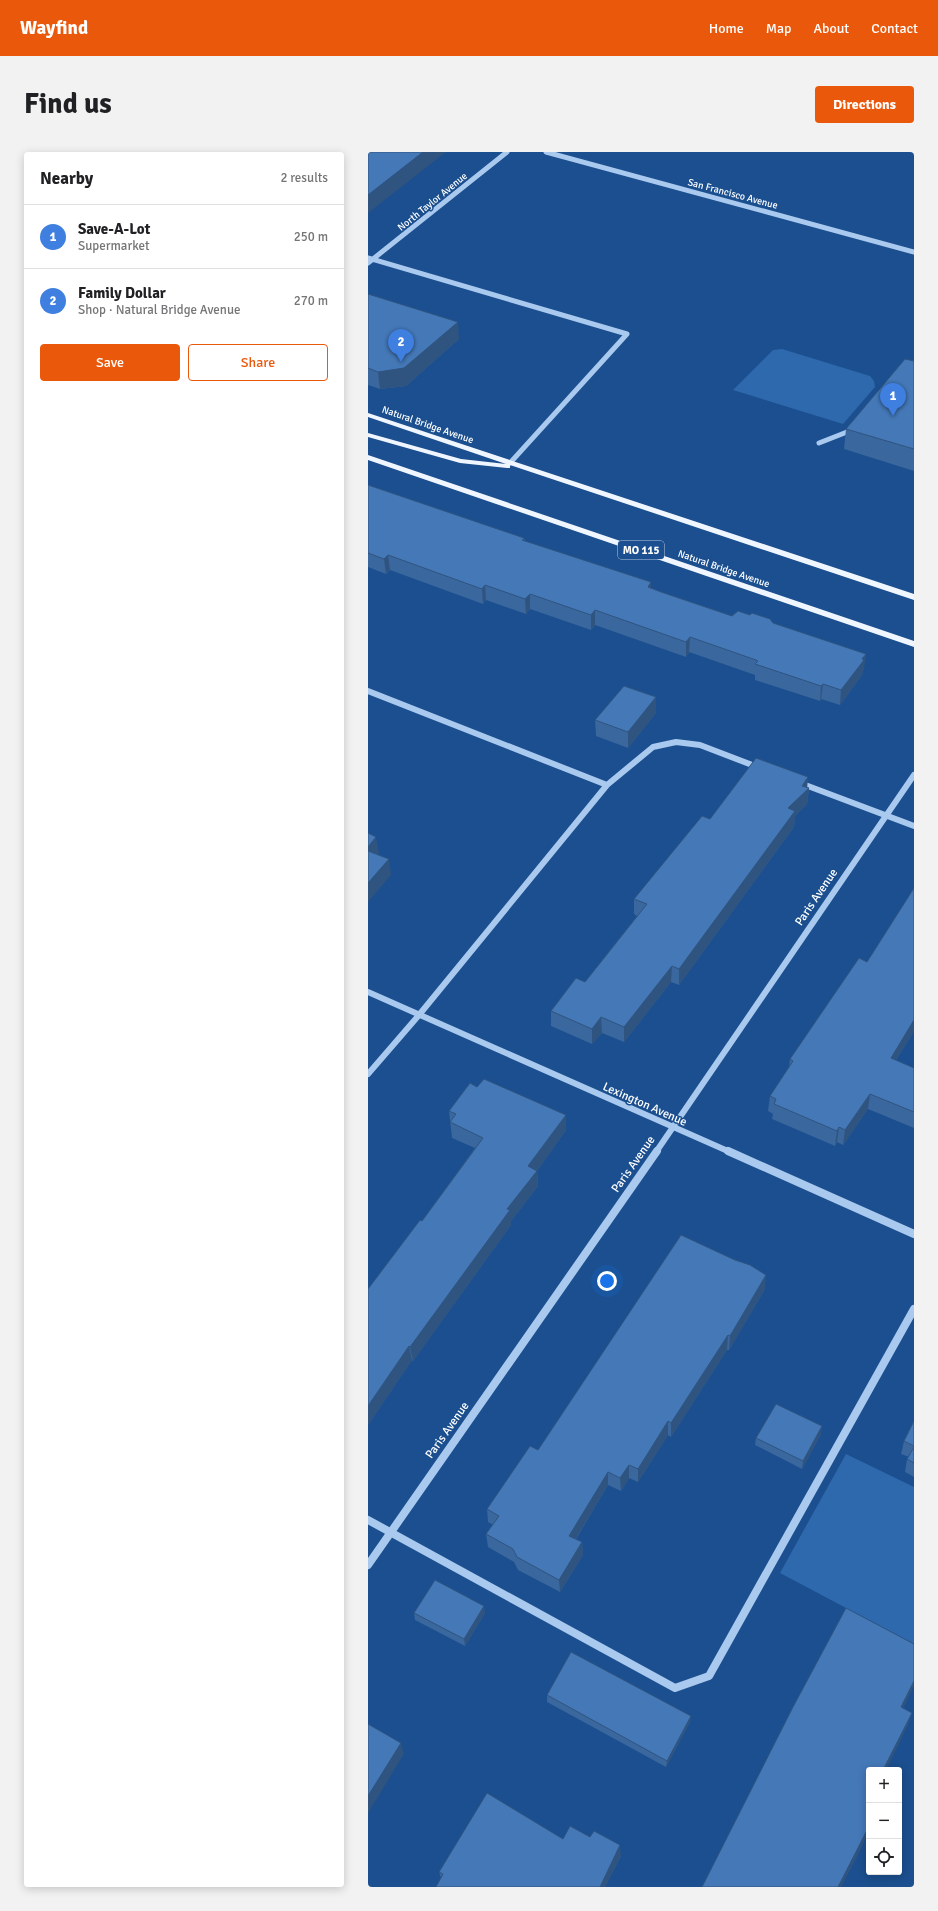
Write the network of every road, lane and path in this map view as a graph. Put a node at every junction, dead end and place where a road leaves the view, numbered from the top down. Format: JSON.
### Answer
{"nodes":[{"id":1,"x":507,"y":152,"type":"edge"},
{"id":2,"x":546,"y":152,"type":"edge"},
{"id":3,"x":914,"y":252,"type":"edge"},
{"id":4,"x":370,"y":260,"type":"edge"},
{"id":5,"x":368,"y":414,"type":"edge"},
{"id":6,"x":857,"y":420,"type":"edge"},
{"id":7,"x":368,"y":435,"type":"edge"},
{"id":8,"x":819,"y":443,"type":"dead end"},
{"id":9,"x":368,"y":457,"type":"edge"},
{"id":10,"x":510,"y":463,"type":"junction"},
{"id":11,"x":524,"y":468,"type":"junction"},
{"id":12,"x":914,"y":597,"type":"edge"},
{"id":13,"x":914,"y":644,"type":"edge"},
{"id":14,"x":368,"y":691,"type":"edge"},
{"id":15,"x":766,"y":770,"type":"edge"},
{"id":16,"x":914,"y":775,"type":"edge"},
{"id":17,"x":795,"y":781,"type":"edge"},
{"id":18,"x":607,"y":785,"type":"junction"},
{"id":19,"x":886,"y":816,"type":"junction"},
{"id":20,"x":914,"y":826,"type":"edge"},
{"id":21,"x":368,"y":992,"type":"edge"},
{"id":22,"x":419,"y":1015,"type":"junction"},
{"id":23,"x":368,"y":1074,"type":"edge"},
{"id":24,"x":673,"y":1128,"type":"junction"},
{"id":25,"x":914,"y":1234,"type":"edge"},
{"id":26,"x":914,"y":1309,"type":"edge"},
{"id":27,"x":368,"y":1520,"type":"edge"},
{"id":28,"x":391,"y":1532,"type":"junction"},
{"id":29,"x":368,"y":1565,"type":"edge"}],
"edges":[{"from":1,"to":4,"type":"street","name":"North Taylor Avenue"},
{"from":2,"to":3,"type":"street","name":"San Francisco Avenue"},
{"from":4,"to":10,"type":"street"},
{"from":5,"to":10,"type":"main road","name":"Natural Bridge Avenue"},
{"from":6,"to":8,"type":"street"},
{"from":7,"to":11,"type":"main road"},
{"from":9,"to":13,"type":"main road","name":"Natural Bridge Avenue","number":"MO 115"},
{"from":10,"to":11,"type":"main road","name":"Natural Bridge Avenue"},
{"from":11,"to":12,"type":"main road","name":"Natural Bridge Avenue"},
{"from":14,"to":18,"type":"street"},
{"from":15,"to":18,"type":"street"},
{"from":16,"to":19,"type":"street","name":"Paris Avenue"},
{"from":17,"to":19,"type":"street"},
{"from":18,"to":22,"type":"street"},
{"from":19,"to":20,"type":"street"},
{"from":19,"to":24,"type":"street","name":"Paris Avenue"},
{"from":21,"to":22,"type":"street","name":"Lexington Avenue"},
{"from":22,"to":23,"type":"street"},
{"from":22,"to":24,"type":"street","name":"Lexington Avenue"},
{"from":24,"to":25,"type":"street","name":"Lexington Avenue"},
{"from":24,"to":28,"type":"street","name":"Paris Avenue"},
{"from":26,"to":28,"type":"street"},
{"from":27,"to":28,"type":"street"},
{"from":28,"to":29,"type":"street","name":"Paris Avenue"}]}
